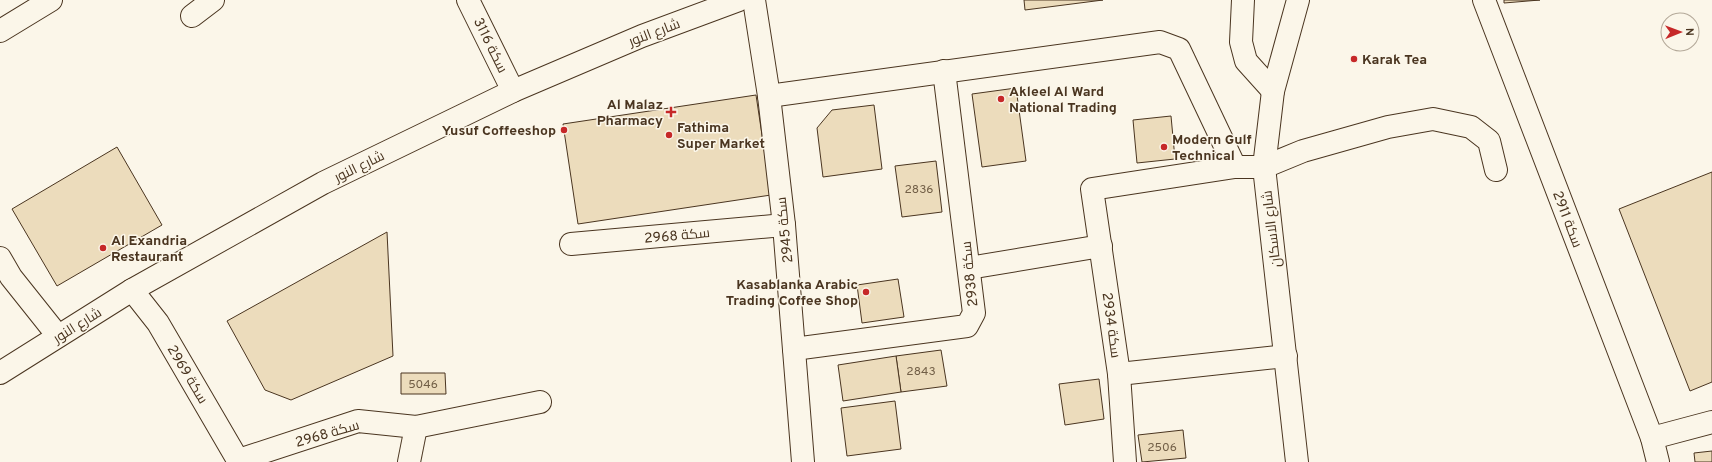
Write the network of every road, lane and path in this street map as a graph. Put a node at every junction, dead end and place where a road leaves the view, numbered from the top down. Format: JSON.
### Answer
{"nodes":[{"id":1,"x":51,"y":0,"type":"edge"},
{"id":2,"x":213,"y":0,"type":"edge"},
{"id":3,"x":468,"y":0,"type":"edge"},
{"id":4,"x":739,"y":0,"type":"edge"},
{"id":5,"x":754,"y":0,"type":"edge"},
{"id":6,"x":1243,"y":0,"type":"edge"},
{"id":7,"x":1298,"y":0,"type":"edge"},
{"id":8,"x":1484,"y":0,"type":"edge"},
{"id":9,"x":192,"y":16,"type":"dead end"},
{"id":10,"x":0,"y":31,"type":"edge"},
{"id":11,"x":944,"y":71,"type":"junction"},
{"id":12,"x":513,"y":91,"type":"junction"},
{"id":13,"x":1273,"y":91,"type":"junction"},
{"id":14,"x":769,"y":96,"type":"junction"},
{"id":15,"x":1235,"y":167,"type":"junction"},
{"id":16,"x":1264,"y":167,"type":"junction"},
{"id":17,"x":1496,"y":170,"type":"dead end"},
{"id":18,"x":784,"y":225,"type":"junction"},
{"id":19,"x":571,"y":244,"type":"dead end"},
{"id":20,"x":1101,"y":246,"type":"junction"},
{"id":21,"x":0,"y":258,"type":"edge"},
{"id":22,"x":969,"y":268,"type":"junction"},
{"id":23,"x":132,"y":290,"type":"junction"},
{"id":24,"x":58,"y":336,"type":"junction"},
{"id":25,"x":794,"y":349,"type":"junction"},
{"id":26,"x":1286,"y":356,"type":"junction"},
{"id":27,"x":0,"y":373,"type":"edge"},
{"id":28,"x":1119,"y":374,"type":"junction"},
{"id":29,"x":540,"y":402,"type":"dead end"},
{"id":30,"x":1712,"y":422,"type":"edge"},
{"id":31,"x":416,"y":427,"type":"junction"},
{"id":32,"x":1652,"y":438,"type":"junction"},
{"id":33,"x":239,"y":461,"type":"edge"},
{"id":34,"x":409,"y":462,"type":"edge"},
{"id":35,"x":803,"y":462,"type":"edge"},
{"id":36,"x":1125,"y":462,"type":"edge"},
{"id":37,"x":1297,"y":462,"type":"edge"},
{"id":38,"x":1658,"y":462,"type":"edge"}],
"edges":[{"from":1,"to":10,"type":"street"},
{"from":2,"to":9,"type":"street"},
{"from":3,"to":12,"type":"street","name":"سكة 3116"},
{"from":4,"to":12,"type":"street","name":"شارع النور"},
{"from":5,"to":14,"type":"street","name":"سكة 2945"},
{"from":6,"to":13,"type":"street"},
{"from":7,"to":13,"type":"street","name":"شارع الاسكان"},
{"from":8,"to":32,"type":"street","name":"سكة 2911"},
{"from":11,"to":14,"type":"street"},
{"from":11,"to":15,"type":"street"},
{"from":11,"to":22,"type":"street","name":"سكة 2938"},
{"from":12,"to":23,"type":"street","name":"شارع النور"},
{"from":13,"to":16,"type":"street","name":"شارع الاسكان"},
{"from":14,"to":18,"type":"street","name":"سكة 2945"},
{"from":15,"to":16,"type":"street"},
{"from":15,"to":20,"type":"street","name":"سكة 2934"},
{"from":16,"to":17,"type":"street"},
{"from":16,"to":26,"type":"street","name":"شارع الاسكان"},
{"from":18,"to":19,"type":"street","name":"سكة 2968"},
{"from":18,"to":25,"type":"street","name":"سكة 2945"},
{"from":20,"to":22,"type":"street"},
{"from":20,"to":28,"type":"street","name":"سكة 2934"},
{"from":21,"to":24,"type":"street"},
{"from":22,"to":25,"type":"street","name":"سكة 2938"},
{"from":23,"to":24,"type":"street","name":"شارع النور"},
{"from":23,"to":33,"type":"street","name":"سكة 2969"},
{"from":24,"to":27,"type":"street","name":"شارع النور"},
{"from":25,"to":35,"type":"street","name":"سكة 2945"},
{"from":26,"to":28,"type":"street"},
{"from":26,"to":37,"type":"street","name":"شارع الاسكان"},
{"from":28,"to":36,"type":"street","name":"سكة 2934"},
{"from":29,"to":31,"type":"street","name":"سكة 2968"},
{"from":30,"to":32,"type":"street"},
{"from":31,"to":33,"type":"street","name":"سكة 2968"},
{"from":31,"to":34,"type":"street"},
{"from":32,"to":38,"type":"street","name":"سكة 2911"}]}
